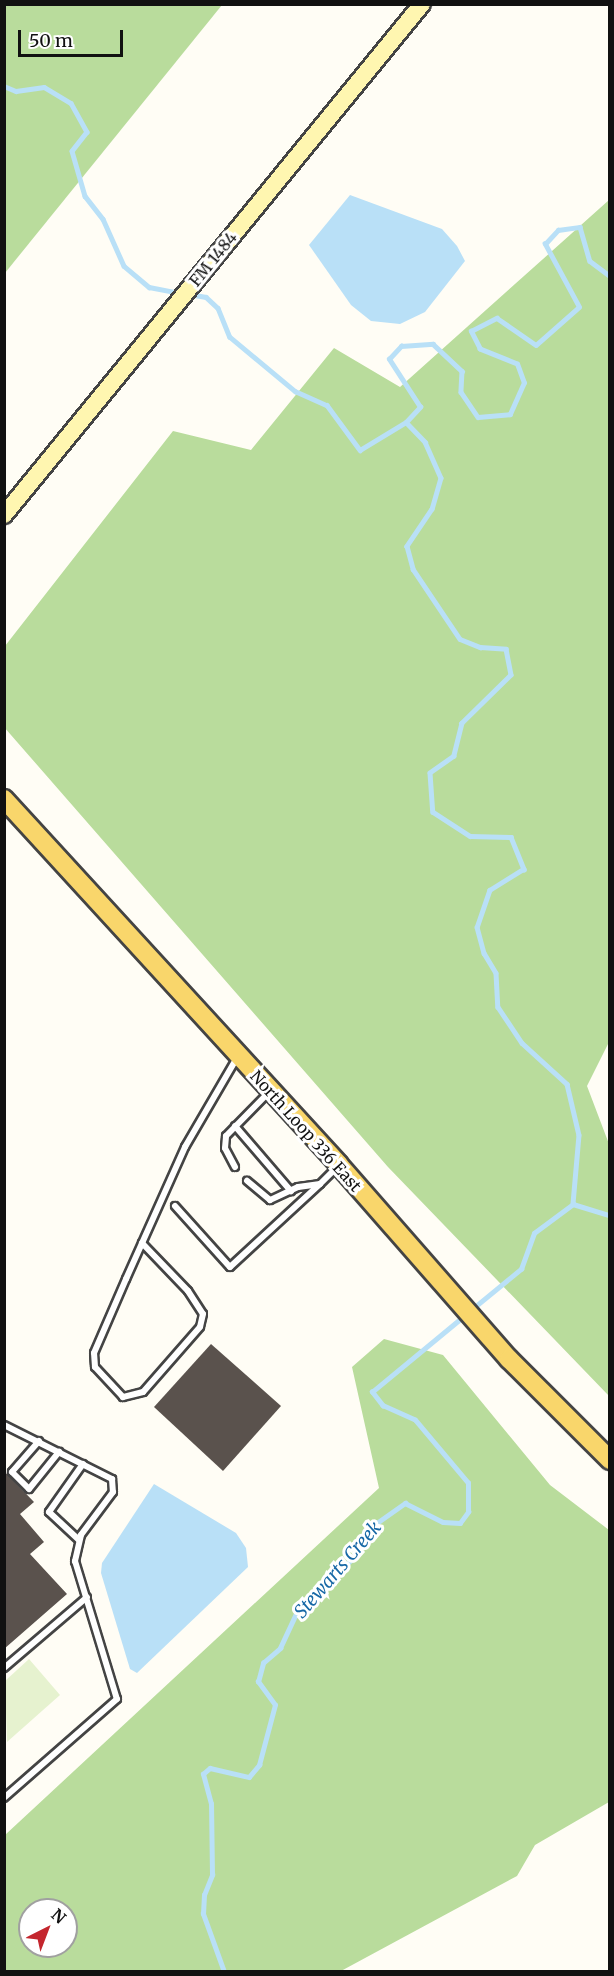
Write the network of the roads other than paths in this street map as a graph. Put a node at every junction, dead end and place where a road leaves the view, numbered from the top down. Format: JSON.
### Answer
{"nodes":[{"id":1,"x":422,"y":4,"type":"edge"},
{"id":2,"x":4,"y":515,"type":"edge"},
{"id":3,"x":4,"y":799,"type":"edge"},
{"id":4,"x":238,"y":1055,"type":"junction"},
{"id":5,"x":270,"y":1091,"type":"junction"},
{"id":6,"x":235,"y":1126,"type":"junction"},
{"id":7,"x":339,"y":1165,"type":"junction"},
{"id":8,"x":235,"y":1167,"type":"dead end"},
{"id":9,"x":247,"y":1181,"type":"dead end"},
{"id":10,"x":320,"y":1184,"type":"junction"},
{"id":11,"x":291,"y":1191,"type":"junction"},
{"id":12,"x":175,"y":1206,"type":"dead end"},
{"id":13,"x":142,"y":1243,"type":"junction"},
{"id":14,"x":4,"y":1425,"type":"edge"},
{"id":15,"x":39,"y":1441,"type":"junction"},
{"id":16,"x":59,"y":1452,"type":"junction"},
{"id":17,"x":609,"y":1460,"type":"edge"},
{"id":18,"x":83,"y":1464,"type":"junction"},
{"id":19,"x":79,"y":1540,"type":"junction"},
{"id":20,"x":87,"y":1597,"type":"junction"},
{"id":21,"x":4,"y":1668,"type":"edge"},
{"id":22,"x":4,"y":1798,"type":"edge"}],
"edges":[{"from":1,"to":2,"type":"main road","name":"FM 1484","number":"FM 1484"},
{"from":3,"to":4,"type":"main road","name":"North Loop 336 East"},
{"from":4,"to":5,"type":"main road","name":"North Loop 336 East"},
{"from":4,"to":13,"type":"lane"},
{"from":5,"to":6,"type":"lane"},
{"from":5,"to":7,"type":"main road","name":"North Loop 336 East"},
{"from":6,"to":8,"type":"lane"},
{"from":6,"to":11,"type":"lane"},
{"from":7,"to":10,"type":"lane"},
{"from":7,"to":17,"type":"main road","name":"North Loop 336 East"},
{"from":9,"to":11,"type":"lane"},
{"from":10,"to":11,"type":"lane"},
{"from":10,"to":12,"type":"lane"},
{"from":13,"to":13,"type":"lane"},
{"from":14,"to":15,"type":"lane"},
{"from":15,"to":16,"type":"lane"},
{"from":15,"to":16,"type":"lane"},
{"from":16,"to":18,"type":"lane"},
{"from":18,"to":19,"type":"lane"},
{"from":18,"to":19,"type":"lane"},
{"from":19,"to":20,"type":"lane"},
{"from":20,"to":21,"type":"lane"},
{"from":20,"to":22,"type":"lane"}]}
